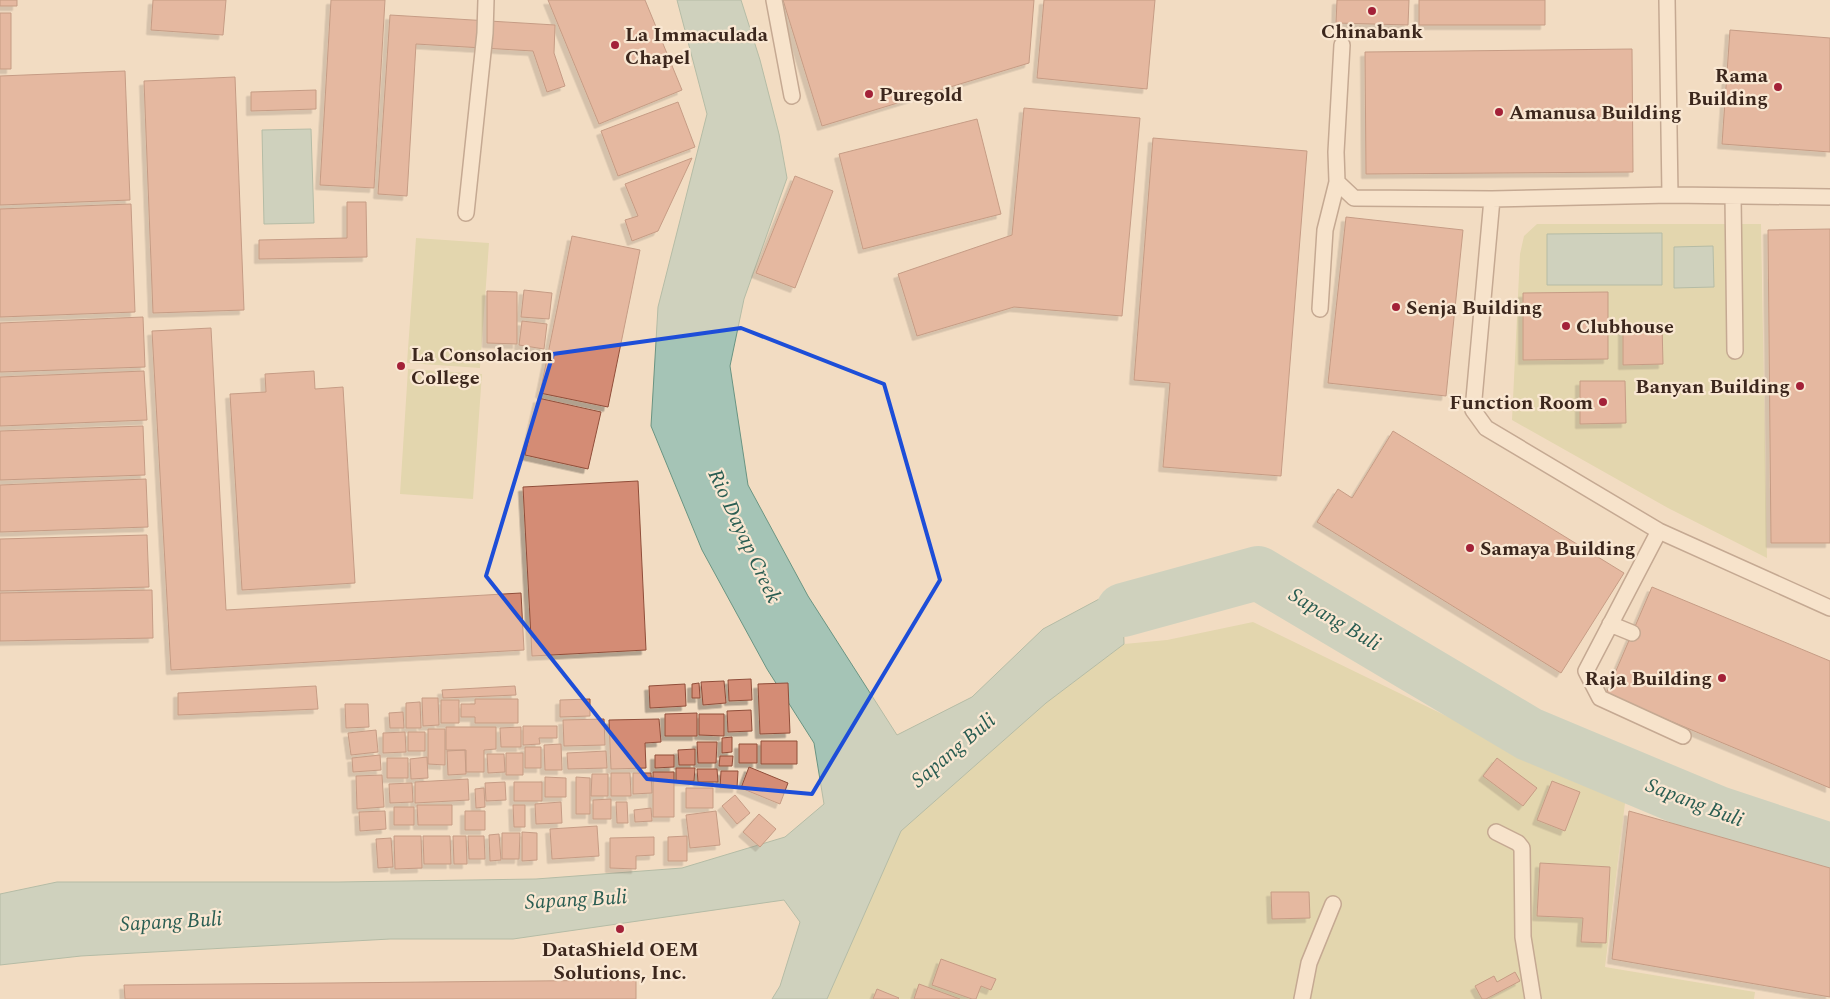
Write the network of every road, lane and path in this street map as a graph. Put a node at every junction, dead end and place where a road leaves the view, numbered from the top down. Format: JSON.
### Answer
{"nodes":[{"id":1,"x":486,"y":0,"type":"edge"},
{"id":2,"x":774,"y":0,"type":"edge"},
{"id":3,"x":1667,"y":0,"type":"edge"},
{"id":4,"x":1342,"y":45,"type":"dead end"},
{"id":5,"x":792,"y":96,"type":"dead end"},
{"id":6,"x":1338,"y":182,"type":"junction"},
{"id":7,"x":1670,"y":195,"type":"junction"},
{"id":8,"x":1734,"y":196,"type":"junction"},
{"id":9,"x":1830,"y":197,"type":"edge"},
{"id":10,"x":1492,"y":199,"type":"junction"},
{"id":11,"x":466,"y":213,"type":"dead end"},
{"id":12,"x":1320,"y":309,"type":"dead end"},
{"id":13,"x":1735,"y":351,"type":"dead end"},
{"id":14,"x":1659,"y":531,"type":"junction"},
{"id":15,"x":1830,"y":608,"type":"edge"},
{"id":16,"x":1610,"y":624,"type":"junction"},
{"id":17,"x":1632,"y":632,"type":"dead end"},
{"id":18,"x":1683,"y":736,"type":"dead end"},
{"id":19,"x":1496,"y":832,"type":"dead end"},
{"id":20,"x":1333,"y":904,"type":"dead end"},
{"id":21,"x":1302,"y":999,"type":"edge"},
{"id":22,"x":1533,"y":999,"type":"edge"}],
"edges":[{"from":1,"to":11,"type":"lane"},
{"from":2,"to":5,"type":"lane"},
{"from":3,"to":7,"type":"lane"},
{"from":4,"to":6,"type":"lane"},
{"from":6,"to":10,"type":"lane"},
{"from":6,"to":12,"type":"lane"},
{"from":7,"to":8,"type":"lane"},
{"from":7,"to":10,"type":"lane"},
{"from":8,"to":9,"type":"lane"},
{"from":8,"to":13,"type":"lane"},
{"from":10,"to":14,"type":"lane"},
{"from":14,"to":15,"type":"lane"},
{"from":14,"to":16,"type":"lane"},
{"from":16,"to":17,"type":"lane"},
{"from":16,"to":18,"type":"lane"},
{"from":19,"to":22,"type":"lane"},
{"from":20,"to":21,"type":"lane"}]}
